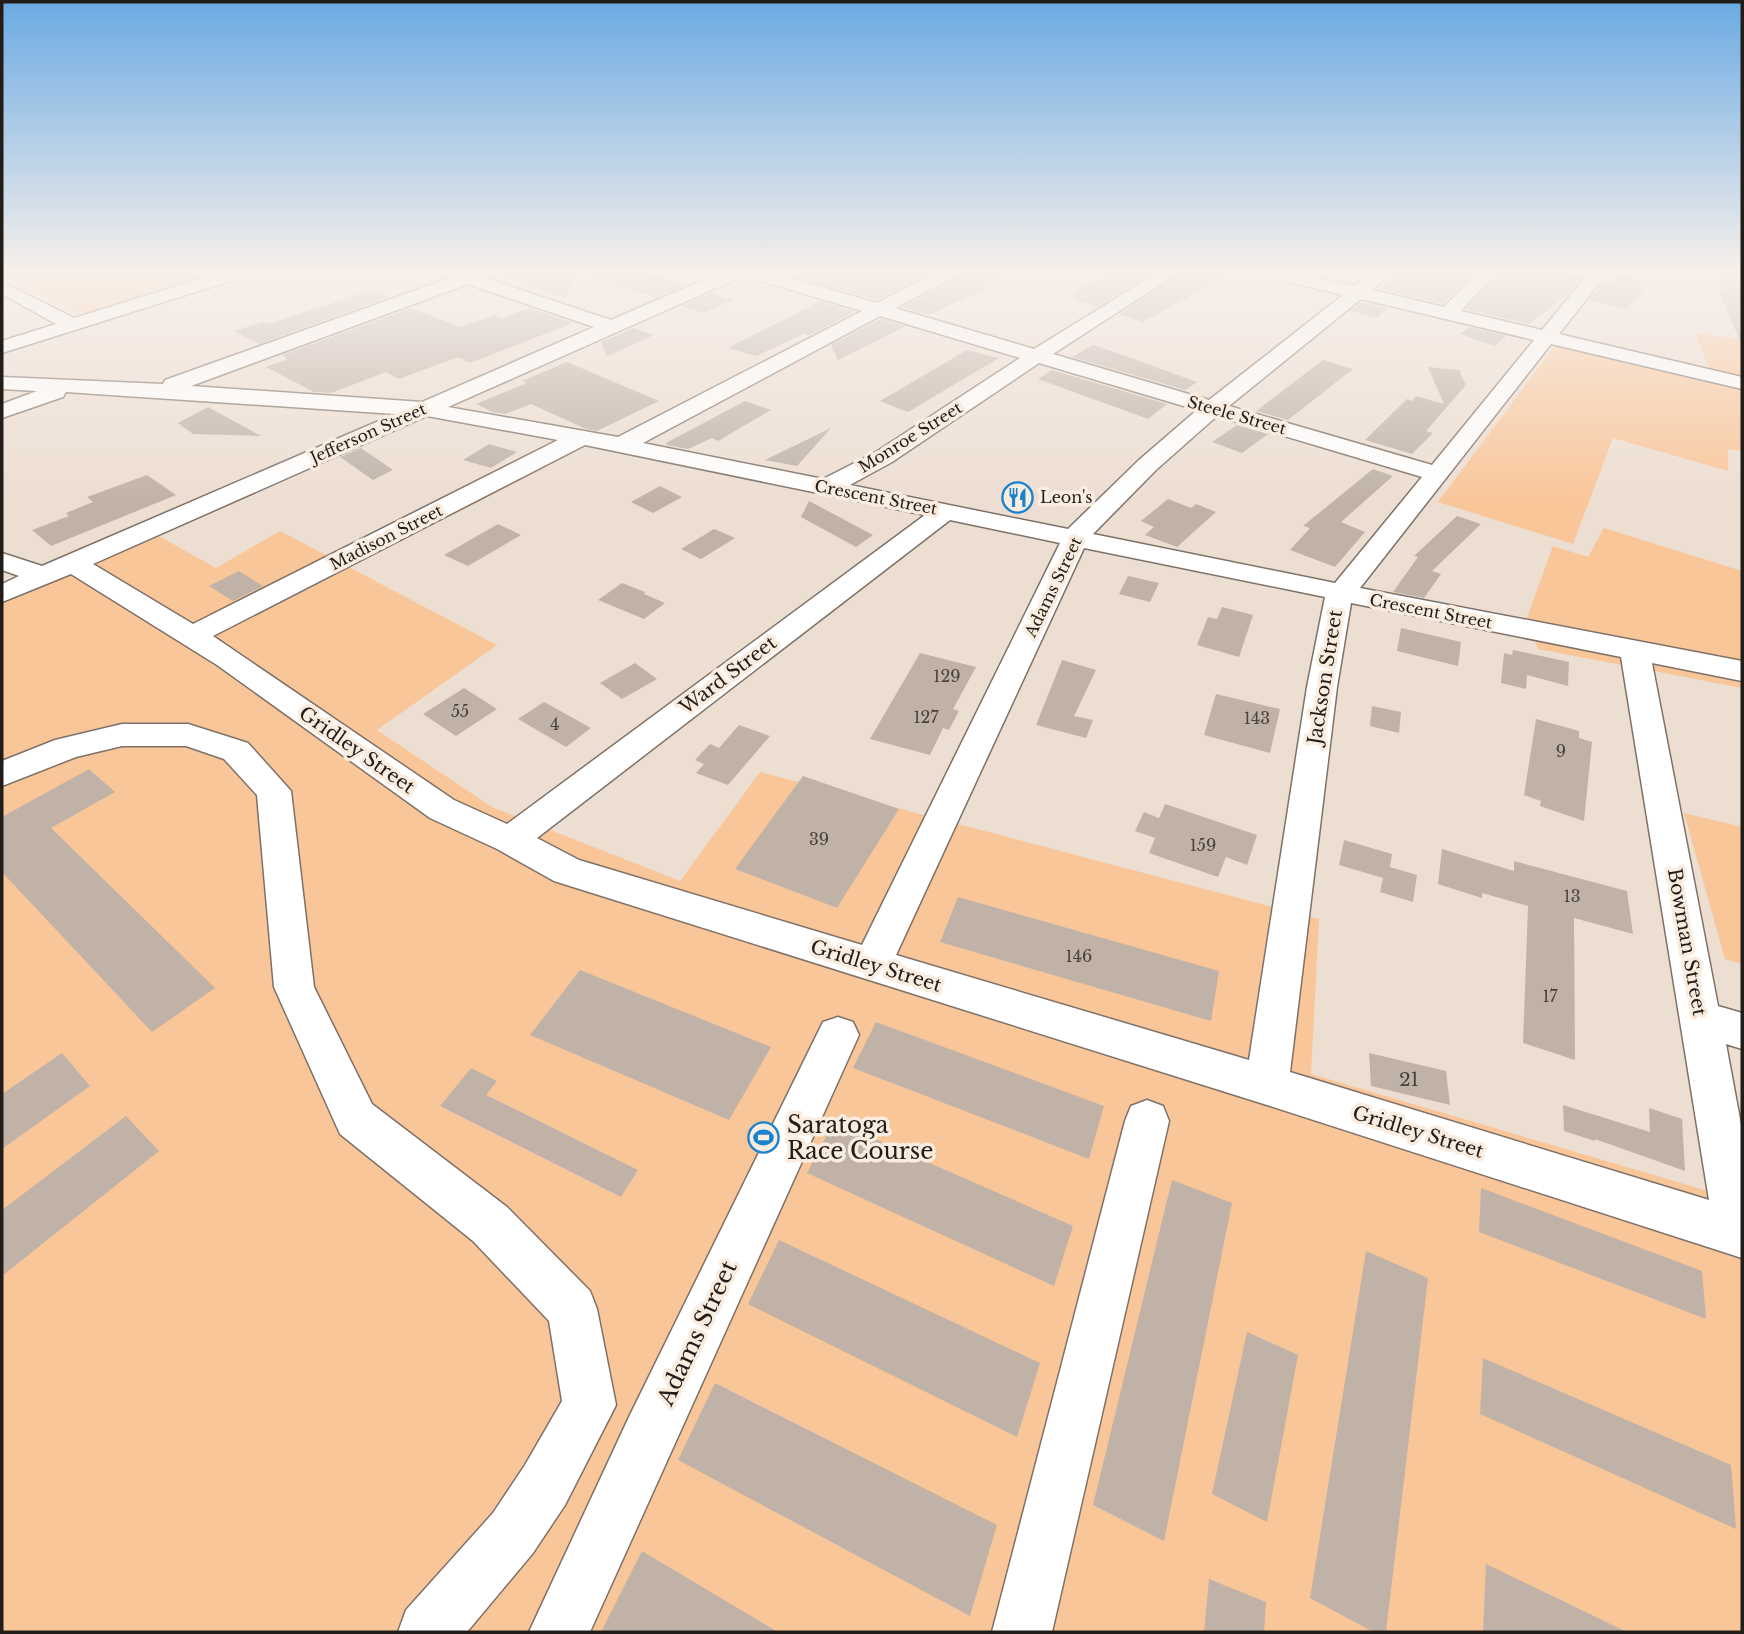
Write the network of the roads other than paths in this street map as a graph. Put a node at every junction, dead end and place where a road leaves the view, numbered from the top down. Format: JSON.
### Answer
{"nodes":[{"id":1,"x":266,"y":349,"type":"edge"},
{"id":2,"x":561,"y":349,"type":"edge"},
{"id":3,"x":802,"y":349,"type":"edge"},
{"id":4,"x":1009,"y":349,"type":"edge"},
{"id":5,"x":1047,"y":349,"type":"edge"},
{"id":6,"x":1286,"y":349,"type":"edge"},
{"id":7,"x":1538,"y":349,"type":"edge"},
{"id":8,"x":1600,"y":349,"type":"edge"},
{"id":9,"x":1035,"y":357,"type":"junction"},
{"id":10,"x":2,"y":383,"type":"edge"},
{"id":11,"x":1742,"y":383,"type":"edge"},
{"id":12,"x":71,"y":387,"type":"junction"},
{"id":13,"x":159,"y":390,"type":"junction"},
{"id":14,"x":1213,"y":408,"type":"junction"},
{"id":15,"x":424,"y":409,"type":"junction"},
{"id":16,"x":2,"y":411,"type":"edge"},
{"id":17,"x":580,"y":438,"type":"junction"},
{"id":18,"x":621,"y":445,"type":"junction"},
{"id":19,"x":1438,"y":474,"type":"junction"},
{"id":20,"x":827,"y":487,"type":"junction"},
{"id":21,"x":946,"y":511,"type":"junction"},
{"id":22,"x":1076,"y":536,"type":"junction"},
{"id":23,"x":2,"y":561,"type":"edge"},
{"id":24,"x":58,"y":570,"type":"junction"},
{"id":25,"x":1341,"y":593,"type":"junction"},
{"id":26,"x":2,"y":594,"type":"edge"},
{"id":27,"x":191,"y":636,"type":"junction"},
{"id":28,"x":1635,"y":651,"type":"junction"},
{"id":29,"x":1742,"y":671,"type":"edge"},
{"id":30,"x":2,"y":774,"type":"edge"},
{"id":31,"x":510,"y":841,"type":"junction"},
{"id":32,"x":872,"y":965,"type":"junction"},
{"id":33,"x":1700,"y":1019,"type":"junction"},
{"id":34,"x":1742,"y":1031,"type":"edge"},
{"id":35,"x":838,"y":1035,"type":"dead end"},
{"id":36,"x":1726,"y":1081,"type":"edge"},
{"id":37,"x":1267,"y":1085,"type":"junction"},
{"id":38,"x":1147,"y":1121,"type":"dead end"},
{"id":39,"x":1740,"y":1234,"type":"edge"},
{"id":40,"x":428,"y":1632,"type":"edge"},
{"id":41,"x":559,"y":1632,"type":"edge"},
{"id":42,"x":1022,"y":1632,"type":"edge"}],
"edges":[{"from":1,"to":13,"type":"street"},
{"from":2,"to":15,"type":"street","name":"Jefferson Street"},
{"from":3,"to":18,"type":"street"},
{"from":4,"to":9,"type":"street","name":"Steele Street"},
{"from":5,"to":9,"type":"street","name":"Monroe Street"},
{"from":6,"to":14,"type":"street","name":"Adams Street"},
{"from":7,"to":19,"type":"street","name":"Jackson Street"},
{"from":8,"to":11,"type":"street"},
{"from":9,"to":14,"type":"street","name":"Steele Street"},
{"from":9,"to":20,"type":"street","name":"Monroe Street"},
{"from":10,"to":12,"type":"street","name":"Crescent Street"},
{"from":12,"to":13,"type":"street","name":"Crescent Street"},
{"from":12,"to":16,"type":"street"},
{"from":13,"to":15,"type":"street","name":"Crescent Street"},
{"from":14,"to":19,"type":"street","name":"Steele Street"},
{"from":14,"to":22,"type":"street","name":"Adams Street"},
{"from":15,"to":17,"type":"street","name":"Crescent Street"},
{"from":15,"to":24,"type":"street","name":"Jefferson Street"},
{"from":17,"to":18,"type":"street","name":"Crescent Street"},
{"from":17,"to":27,"type":"street","name":"Madison Street"},
{"from":18,"to":20,"type":"street","name":"Crescent Street"},
{"from":19,"to":25,"type":"street","name":"Jackson Street"},
{"from":20,"to":21,"type":"street","name":"Crescent Street"},
{"from":21,"to":22,"type":"street","name":"Crescent Street"},
{"from":21,"to":31,"type":"street","name":"Ward Street"},
{"from":22,"to":25,"type":"street","name":"Crescent Street"},
{"from":22,"to":32,"type":"street","name":"Adams Street"},
{"from":23,"to":24,"type":"street","name":"Gridley Street"},
{"from":24,"to":26,"type":"street","name":"Jefferson Street"},
{"from":24,"to":27,"type":"street","name":"Gridley Street"},
{"from":25,"to":28,"type":"street","name":"Crescent Street"},
{"from":25,"to":37,"type":"street","name":"Jackson Street"},
{"from":27,"to":31,"type":"street","name":"Gridley Street"},
{"from":28,"to":29,"type":"street","name":"Crescent Street"},
{"from":28,"to":33,"type":"street","name":"Bowman Street"},
{"from":30,"to":40,"type":"street"},
{"from":31,"to":32,"type":"street","name":"Gridley Street"},
{"from":32,"to":37,"type":"street","name":"Gridley Street"},
{"from":33,"to":34,"type":"street"},
{"from":33,"to":36,"type":"street","name":"Bowman Street"},
{"from":35,"to":41,"type":"street","name":"Adams Street"},
{"from":36,"to":39,"type":"street","name":"Bowman Street"},
{"from":37,"to":39,"type":"street","name":"Gridley Street"},
{"from":38,"to":42,"type":"street"}]}
